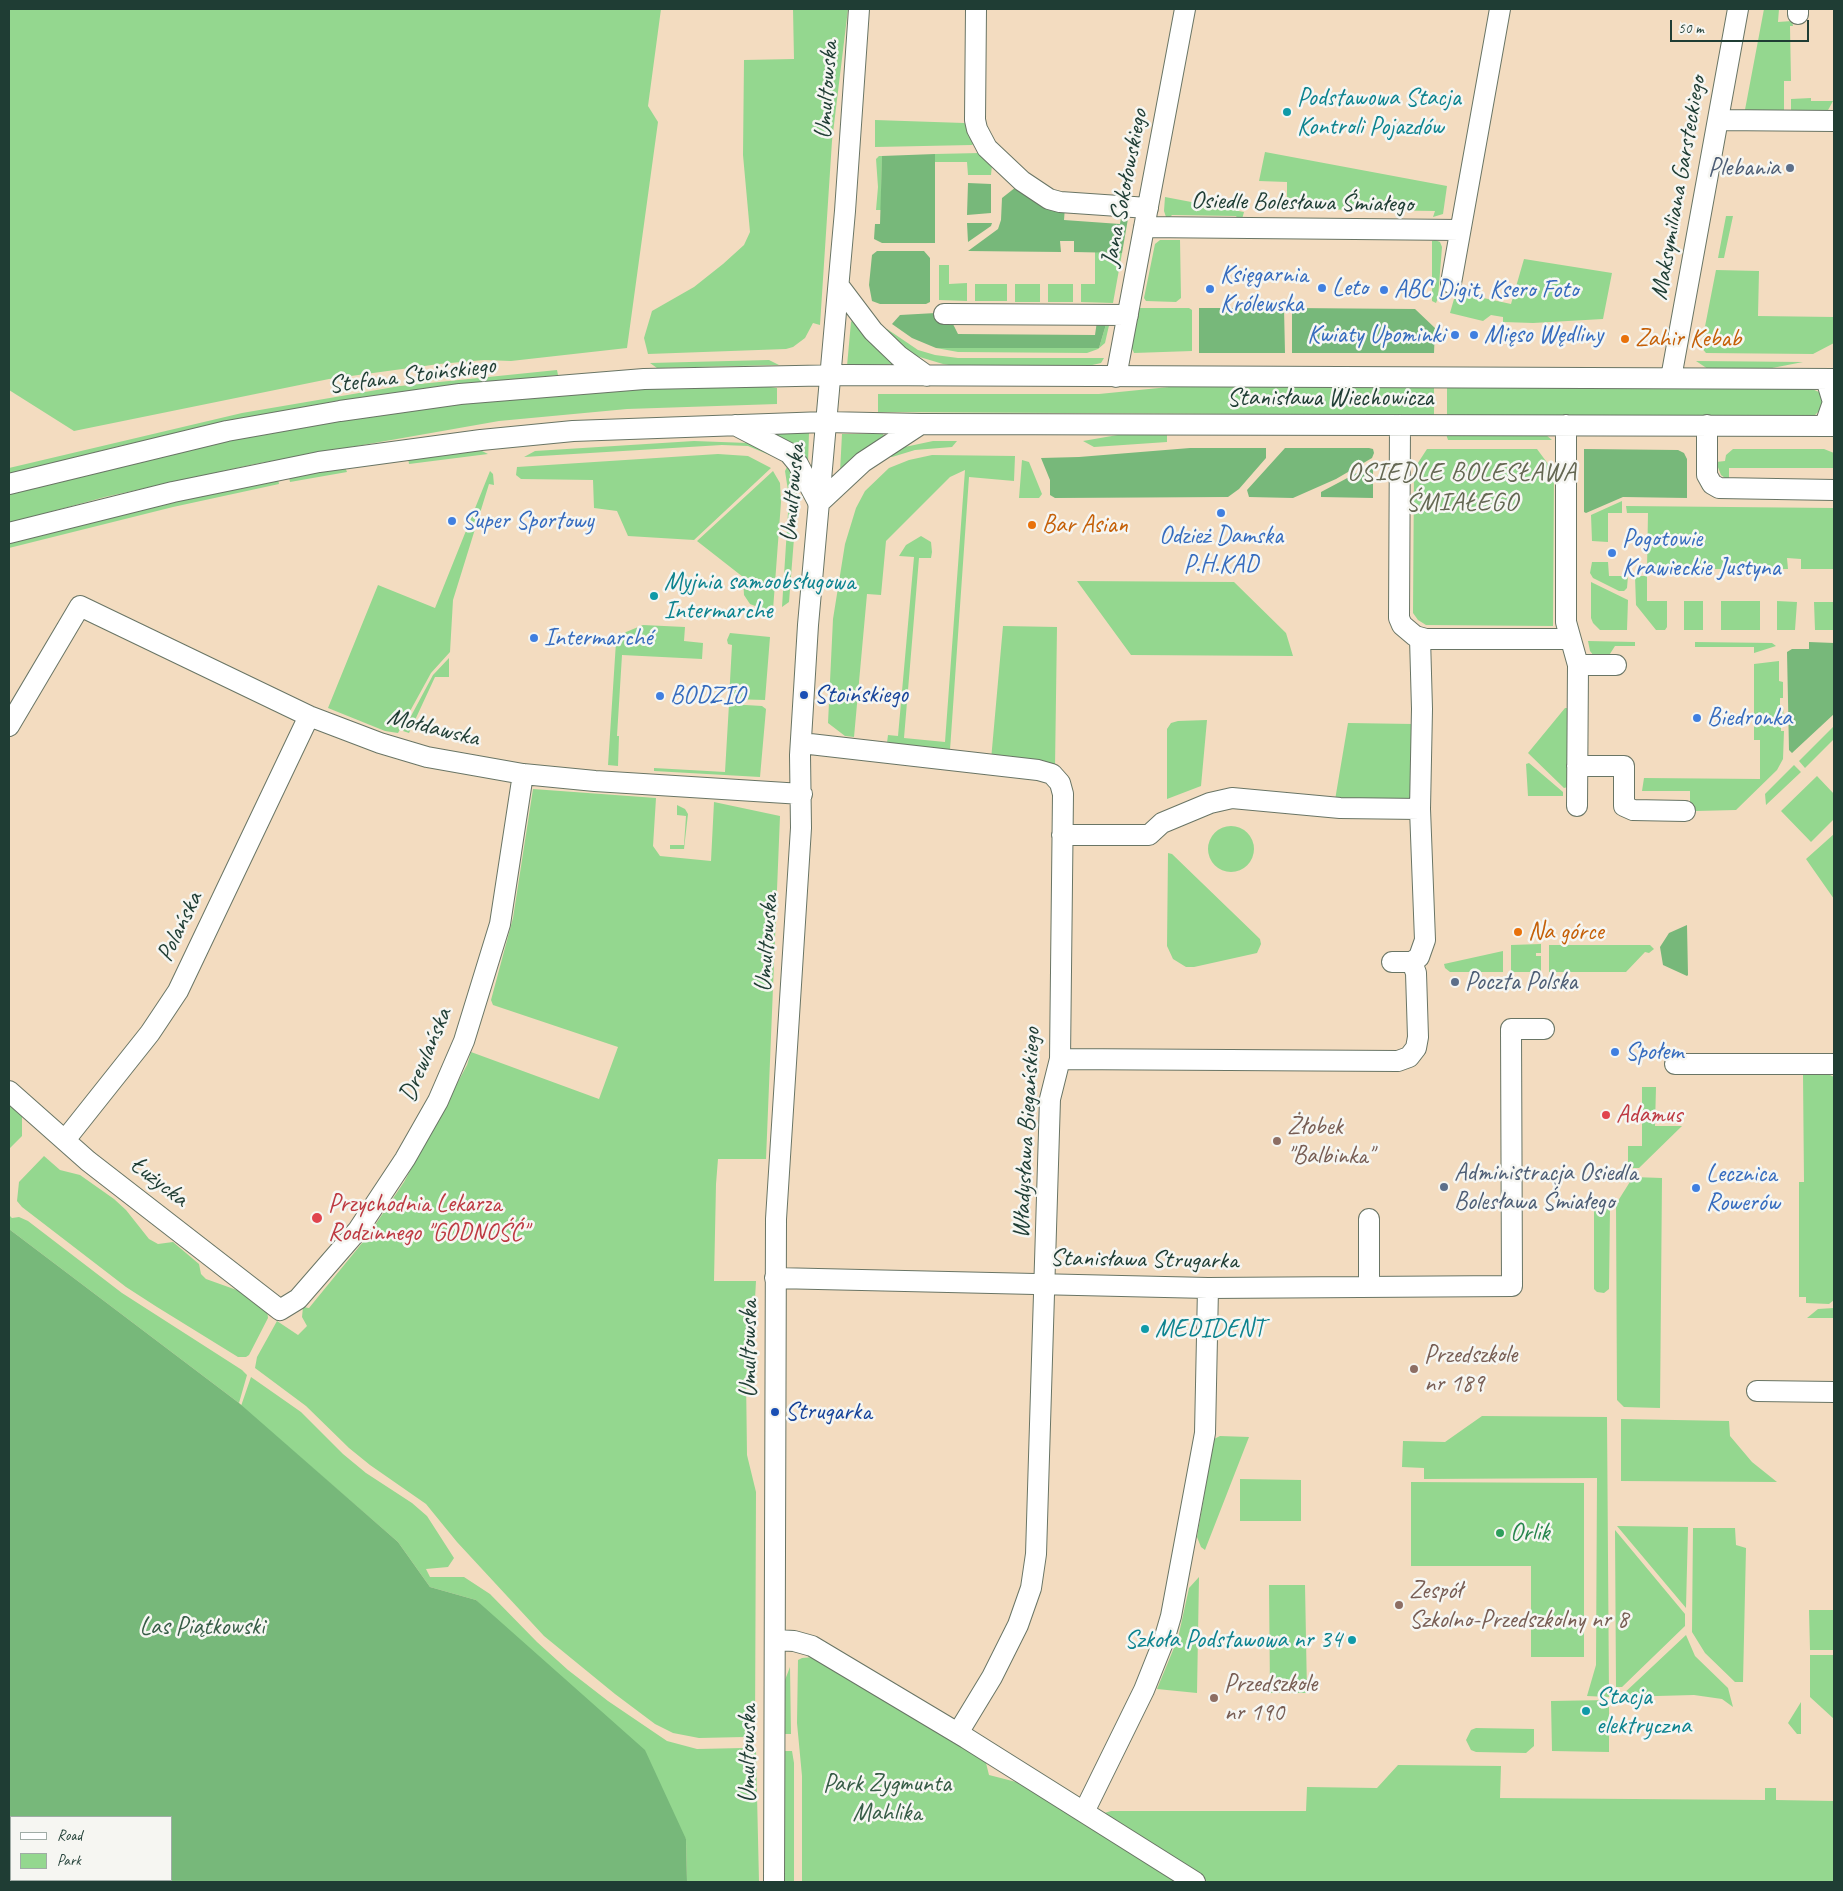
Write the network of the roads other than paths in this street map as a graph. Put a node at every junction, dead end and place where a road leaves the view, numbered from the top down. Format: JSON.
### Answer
{"nodes":[{"id":1,"x":859,"y":9,"type":"edge"},
{"id":2,"x":976,"y":9,"type":"edge"},
{"id":3,"x":1185,"y":9,"type":"edge"},
{"id":4,"x":1500,"y":9,"type":"edge"},
{"id":5,"x":1738,"y":9,"type":"edge"},
{"id":6,"x":1718,"y":120,"type":"junction"},
{"id":7,"x":1834,"y":122,"type":"edge"},
{"id":8,"x":1146,"y":218,"type":"junction"},
{"id":9,"x":1460,"y":230,"type":"junction"},
{"id":10,"x":1451,"y":283,"type":"dead end"},
{"id":11,"x":839,"y":286,"type":"junction"},
{"id":12,"x":944,"y":314,"type":"dead end"},
{"id":13,"x":1128,"y":315,"type":"junction"},
{"id":14,"x":829,"y":375,"type":"junction"},
{"id":15,"x":927,"y":376,"type":"junction"},
{"id":16,"x":1116,"y":376,"type":"junction"},
{"id":17,"x":1671,"y":378,"type":"junction"},
{"id":18,"x":1830,"y":379,"type":"edge"},
{"id":19,"x":825,"y":422,"type":"junction"},
{"id":20,"x":733,"y":424,"type":"junction"},
{"id":21,"x":922,"y":424,"type":"junction"},
{"id":22,"x":1400,"y":424,"type":"junction"},
{"id":23,"x":1566,"y":425,"type":"junction"},
{"id":24,"x":1707,"y":425,"type":"junction"},
{"id":25,"x":1830,"y":426,"type":"edge"},
{"id":26,"x":9,"y":484,"type":"edge"},
{"id":27,"x":1834,"y":490,"type":"edge"},
{"id":28,"x":818,"y":504,"type":"junction"},
{"id":29,"x":9,"y":533,"type":"edge"},
{"id":30,"x":1420,"y":638,"type":"junction"},
{"id":31,"x":1570,"y":639,"type":"junction"},
{"id":32,"x":1578,"y":664,"type":"junction"},
{"id":33,"x":1616,"y":665,"type":"dead end"},
{"id":34,"x":309,"y":716,"type":"junction"},
{"id":35,"x":9,"y":726,"type":"edge"},
{"id":36,"x":801,"y":743,"type":"junction"},
{"id":37,"x":1577,"y":766,"type":"junction"},
{"id":38,"x":523,"y":774,"type":"junction"},
{"id":39,"x":802,"y":794,"type":"junction"},
{"id":40,"x":1577,"y":806,"type":"dead end"},
{"id":41,"x":1420,"y":809,"type":"junction"},
{"id":42,"x":1685,"y":811,"type":"dead end"},
{"id":43,"x":1062,"y":835,"type":"junction"},
{"id":44,"x":1544,"y":1029,"type":"dead end"},
{"id":45,"x":1060,"y":1059,"type":"junction"},
{"id":46,"x":1675,"y":1064,"type":"dead end"},
{"id":47,"x":1834,"y":1064,"type":"edge"},
{"id":48,"x":9,"y":1091,"type":"edge"},
{"id":49,"x":65,"y":1140,"type":"junction"},
{"id":50,"x":1369,"y":1219,"type":"dead end"},
{"id":51,"x":775,"y":1278,"type":"junction"},
{"id":52,"x":1045,"y":1285,"type":"junction"},
{"id":53,"x":1369,"y":1287,"type":"junction"},
{"id":54,"x":1208,"y":1288,"type":"junction"},
{"id":55,"x":280,"y":1310,"type":"joint"},
{"id":56,"x":1756,"y":1391,"type":"dead end"},
{"id":57,"x":1834,"y":1392,"type":"edge"},
{"id":58,"x":774,"y":1640,"type":"junction"},
{"id":59,"x":958,"y":1733,"type":"junction"},
{"id":60,"x":1084,"y":1812,"type":"junction"},
{"id":61,"x":774,"y":1882,"type":"edge"},
{"id":62,"x":1195,"y":1882,"type":"edge"}],
"edges":[{"from":1,"to":11,"type":"street","name":"Umultowska"},
{"from":2,"to":8,"type":"street","name":"Osiedle Bolesława Śmiałego"},
{"from":3,"to":8,"type":"street","name":"Jana Sokołowskiego"},
{"from":4,"to":9,"type":"street"},
{"from":5,"to":6,"type":"street","name":"Maksymiliana Garsteckiego"},
{"from":6,"to":7,"type":"street"},
{"from":6,"to":17,"type":"street","name":"Maksymiliana Garsteckiego"},
{"from":8,"to":9,"type":"street","name":"Osiedle Bolesława Śmiałego"},
{"from":8,"to":13,"type":"street","name":"Jana Sokołowskiego"},
{"from":9,"to":10,"type":"street"},
{"from":11,"to":14,"type":"street","name":"Umultowska"},
{"from":11,"to":15,"type":"street"},
{"from":12,"to":13,"type":"street"},
{"from":13,"to":16,"type":"street","name":"Jana Sokołowskiego"},
{"from":14,"to":15,"type":"street","name":"Stanisława Wiechowicza"},
{"from":14,"to":19,"type":"street","name":"Umultowska"},
{"from":14,"to":26,"type":"street","name":"Stefana Stoińskiego"},
{"from":15,"to":16,"type":"street","name":"Stanisława Wiechowicza"},
{"from":16,"to":17,"type":"street","name":"Stanisława Wiechowicza"},
{"from":17,"to":18,"type":"street","name":"Stanisława Wiechowicza"},
{"from":18,"to":25,"type":"street"},
{"from":19,"to":20,"type":"street"},
{"from":19,"to":21,"type":"street","name":"Stanisława Wiechowicza"},
{"from":19,"to":28,"type":"street","name":"Umultowska"},
{"from":20,"to":28,"type":"street"},
{"from":20,"to":29,"type":"street"},
{"from":21,"to":22,"type":"street","name":"Stanisława Wiechowicza"},
{"from":21,"to":28,"type":"street"},
{"from":22,"to":23,"type":"street","name":"Stanisława Wiechowicza"},
{"from":22,"to":30,"type":"street"},
{"from":23,"to":24,"type":"street","name":"Stanisława Wiechowicza"},
{"from":23,"to":31,"type":"street"},
{"from":24,"to":25,"type":"street","name":"Stanisława Wiechowicza"},
{"from":24,"to":27,"type":"street"},
{"from":28,"to":36,"type":"street","name":"Umultowska"},
{"from":30,"to":31,"type":"street"},
{"from":30,"to":41,"type":"street"},
{"from":31,"to":32,"type":"street"},
{"from":32,"to":33,"type":"street"},
{"from":32,"to":37,"type":"street"},
{"from":34,"to":35,"type":"street","name":"Mołdawska"},
{"from":34,"to":38,"type":"street","name":"Mołdawska"},
{"from":34,"to":49,"type":"street","name":"Polańska"},
{"from":36,"to":39,"type":"street","name":"Umultowska"},
{"from":36,"to":43,"type":"street","name":"Władysława Biegańskiego"},
{"from":37,"to":40,"type":"street"},
{"from":37,"to":42,"type":"street"},
{"from":38,"to":39,"type":"street","name":"Mołdawska"},
{"from":38,"to":55,"type":"street","name":"Drewlańska"},
{"from":39,"to":51,"type":"street","name":"Umultowska"},
{"from":41,"to":43,"type":"street"},
{"from":41,"to":45,"type":"street"},
{"from":43,"to":45,"type":"street","name":"Władysława Biegańskiego"},
{"from":44,"to":53,"type":"street","name":"Stanisława Strugarka"},
{"from":45,"to":52,"type":"street","name":"Władysława Biegańskiego"},
{"from":46,"to":47,"type":"street"},
{"from":48,"to":49,"type":"street","name":"Łużycka"},
{"from":49,"to":55,"type":"street","name":"Łużycka"},
{"from":50,"to":53,"type":"street"},
{"from":51,"to":52,"type":"street","name":"Stanisława Strugarka"},
{"from":51,"to":58,"type":"street","name":"Umultowska"},
{"from":52,"to":54,"type":"street","name":"Stanisława Strugarka"},
{"from":52,"to":59,"type":"street","name":"Władysława Biegańskiego"},
{"from":53,"to":54,"type":"street","name":"Stanisława Strugarka"},
{"from":54,"to":60,"type":"street"},
{"from":56,"to":57,"type":"street"},
{"from":58,"to":59,"type":"street"},
{"from":58,"to":61,"type":"street","name":"Umultowska"},
{"from":59,"to":60,"type":"street"},
{"from":60,"to":62,"type":"street"}]}
